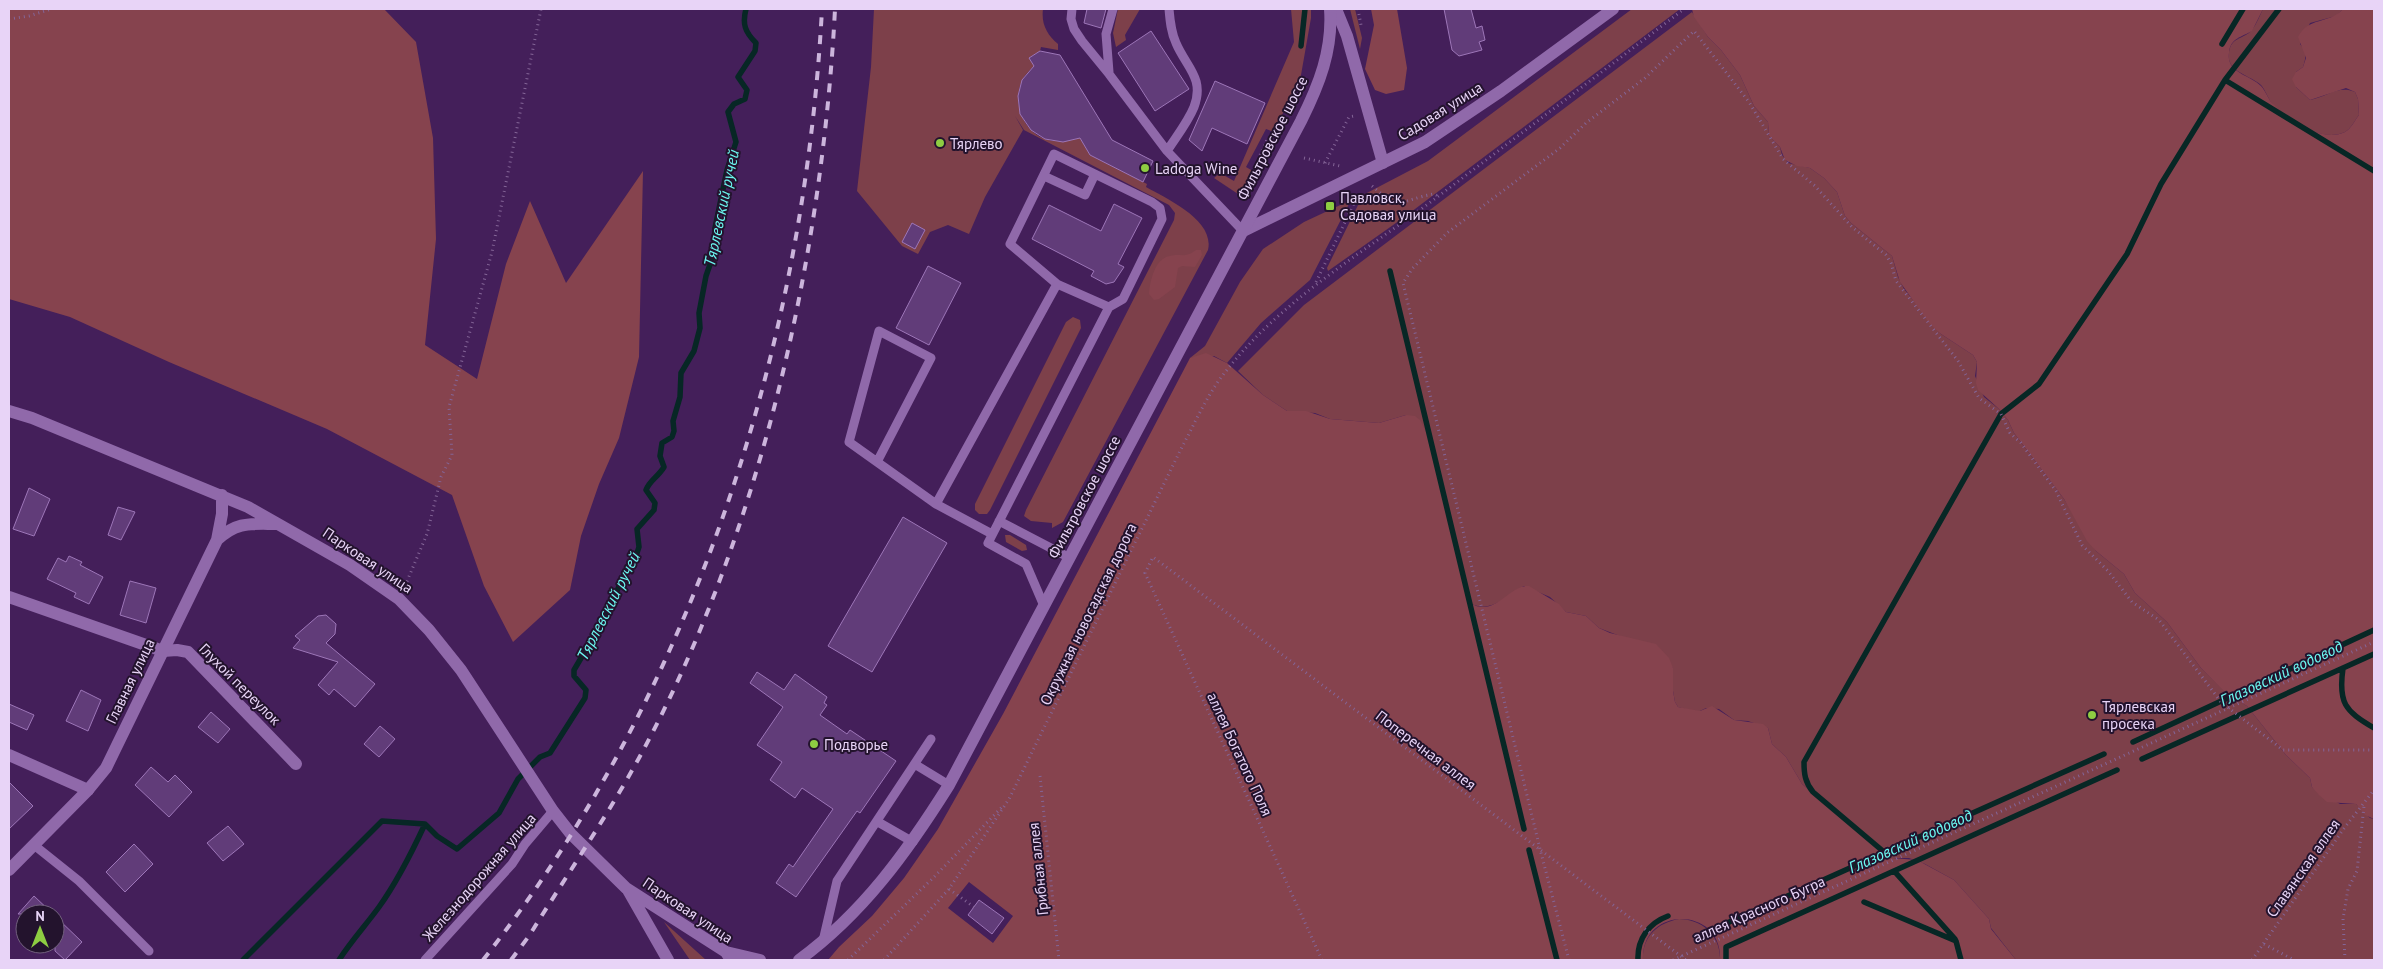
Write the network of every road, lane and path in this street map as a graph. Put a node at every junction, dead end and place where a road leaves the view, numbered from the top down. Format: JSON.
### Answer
{"nodes":[{"id":1,"x":51,"y":9,"type":"edge"},
{"id":2,"x":541,"y":9,"type":"edge"},
{"id":3,"x":1072,"y":9,"type":"edge"},
{"id":4,"x":1112,"y":9,"type":"edge"},
{"id":5,"x":1169,"y":9,"type":"edge"},
{"id":6,"x":1330,"y":9,"type":"edge"},
{"id":7,"x":1336,"y":9,"type":"edge"},
{"id":8,"x":1613,"y":9,"type":"edge"},
{"id":9,"x":1684,"y":9,"type":"edge"},
{"id":10,"x":9,"y":19,"type":"edge"},
{"id":11,"x":1109,"y":74,"type":"junction"},
{"id":12,"x":1360,"y":115,"type":"dead end"},
{"id":13,"x":1274,"y":143,"type":"dead end"},
{"id":14,"x":1167,"y":151,"type":"junction"},
{"id":15,"x":1260,"y":154,"type":"dead end"},
{"id":16,"x":1304,"y":158,"type":"dead end"},
{"id":17,"x":1383,"y":163,"type":"junction"},
{"id":18,"x":1095,"y":174,"type":"junction"},
{"id":19,"x":1044,"y":176,"type":"junction"},
{"id":20,"x":1372,"y":186,"type":"dead end"},
{"id":21,"x":1359,"y":193,"type":"dead end"},
{"id":22,"x":1438,"y":196,"type":"junction"},
{"id":23,"x":1243,"y":231,"type":"junction"},
{"id":24,"x":1316,"y":283,"type":"junction"},
{"id":25,"x":1057,"y":284,"type":"junction"},
{"id":26,"x":1109,"y":307,"type":"junction"},
{"id":27,"x":9,"y":411,"type":"edge"},
{"id":28,"x":877,"y":462,"type":"junction"},
{"id":29,"x":222,"y":495,"type":"junction"},
{"id":30,"x":936,"y":504,"type":"junction"},
{"id":31,"x":999,"y":521,"type":"junction"},
{"id":32,"x":277,"y":524,"type":"junction"},
{"id":33,"x":992,"y":534,"type":"junction"},
{"id":34,"x":217,"y":540,"type":"junction"},
{"id":35,"x":1153,"y":557,"type":"joint"},
{"id":36,"x":1070,"y":558,"type":"junction"},
{"id":37,"x":9,"y":597,"type":"edge"},
{"id":38,"x":400,"y":599,"type":"junction"},
{"id":39,"x":1044,"y":606,"type":"junction"},
{"id":40,"x":2374,"y":642,"type":"edge"},
{"id":41,"x":163,"y":651,"type":"junction"},
{"id":42,"x":2229,"y":709,"type":"junction"},
{"id":43,"x":931,"y":739,"type":"dead end"},
{"id":44,"x":2374,"y":750,"type":"edge"},
{"id":45,"x":9,"y":755,"type":"edge"},
{"id":46,"x":296,"y":764,"type":"dead end"},
{"id":47,"x":916,"y":765,"type":"junction"},
{"id":48,"x":1040,"y":776,"type":"dead end"},
{"id":49,"x":949,"y":785,"type":"junction"},
{"id":50,"x":88,"y":790,"type":"junction"},
{"id":51,"x":2374,"y":790,"type":"edge"},
{"id":52,"x":1009,"y":800,"type":"junction"},
{"id":53,"x":2364,"y":805,"type":"junction"},
{"id":54,"x":553,"y":811,"type":"junction"},
{"id":55,"x":878,"y":822,"type":"junction"},
{"id":56,"x":913,"y":842,"type":"junction"},
{"id":57,"x":34,"y":845,"type":"junction"},
{"id":58,"x":1540,"y":850,"type":"junction"},
{"id":59,"x":9,"y":870,"type":"edge"},
{"id":60,"x":626,"y":888,"type":"junction"},
{"id":61,"x":949,"y":889,"type":"junction"},
{"id":62,"x":974,"y":907,"type":"dead end"},
{"id":63,"x":823,"y":943,"type":"junction"},
{"id":64,"x":2264,"y":944,"type":"junction"},
{"id":65,"x":149,"y":951,"type":"dead end"},
{"id":66,"x":728,"y":956,"type":"edge"},
{"id":67,"x":1681,"y":957,"type":"junction"},
{"id":68,"x":425,"y":960,"type":"edge"},
{"id":69,"x":668,"y":960,"type":"edge"},
{"id":70,"x":760,"y":960,"type":"edge"},
{"id":71,"x":799,"y":960,"type":"edge"},
{"id":72,"x":848,"y":960,"type":"edge"},
{"id":73,"x":884,"y":960,"type":"edge"},
{"id":74,"x":1059,"y":960,"type":"edge"},
{"id":75,"x":1322,"y":960,"type":"edge"},
{"id":76,"x":1569,"y":960,"type":"edge"},
{"id":77,"x":1673,"y":960,"type":"edge"},
{"id":78,"x":1686,"y":960,"type":"edge"},
{"id":79,"x":2252,"y":960,"type":"edge"},
{"id":80,"x":2294,"y":960,"type":"edge"},
{"id":81,"x":2345,"y":960,"type":"edge"}],
"edges":[{"from":1,"to":10,"type":"path"},
{"from":2,"to":38,"type":"path"},
{"from":3,"to":11,"type":"lane"},
{"from":4,"to":11,"type":"lane"},
{"from":5,"to":14,"type":"lane"},
{"from":6,"to":23,"type":"main road","name":"Фильтровское шоссе"},
{"from":7,"to":17,"type":"main road"},
{"from":8,"to":17,"type":"main road","name":"Садовая улица"},
{"from":9,"to":22,"type":"path","name":"Окружная новосадская дорога"},
{"from":11,"to":14,"type":"lane"},
{"from":12,"to":16,"type":"path"},
{"from":13,"to":15,"type":"path"},
{"from":14,"to":23,"type":"lane"},
{"from":17,"to":23,"type":"main road","name":"Садовая улица"},
{"from":18,"to":19,"type":"lane"},
{"from":18,"to":19,"type":"lane"},
{"from":18,"to":26,"type":"lane"},
{"from":19,"to":25,"type":"lane"},
{"from":20,"to":22,"type":"path"},
{"from":21,"to":24,"type":"path"},
{"from":22,"to":24,"type":"path","name":"Окружная новосадская дорога"},
{"from":23,"to":36,"type":"main road","name":"Фильтровское шоссе"},
{"from":24,"to":52,"type":"path","name":"Окружная новосадская дорога"},
{"from":25,"to":26,"type":"lane"},
{"from":25,"to":30,"type":"lane"},
{"from":26,"to":31,"type":"lane"},
{"from":27,"to":29,"type":"main road","name":"Парковая улица"},
{"from":28,"to":28,"type":"lane"},
{"from":28,"to":30,"type":"lane"},
{"from":29,"to":32,"type":"main road","name":"Парковая улица"},
{"from":29,"to":34,"type":"main road"},
{"from":30,"to":33,"type":"lane"},
{"from":31,"to":33,"type":"lane"},
{"from":31,"to":36,"type":"lane"},
{"from":32,"to":34,"type":"main road","name":"Главная улица"},
{"from":32,"to":38,"type":"main road","name":"Парковая улица"},
{"from":33,"to":39,"type":"lane"},
{"from":34,"to":41,"type":"main road","name":"Главная улица"},
{"from":35,"to":58,"type":"path","name":"Поперечная аллея"},
{"from":35,"to":75,"type":"path","name":"аллея Богатого Поля"},
{"from":36,"to":39,"type":"main road","name":"Фильтровское шоссе"},
{"from":37,"to":41,"type":"main road","name":"Глухой переулок"},
{"from":38,"to":54,"type":"main road","name":"Парковая улица"},
{"from":39,"to":49,"type":"main road","name":"Фильтровское шоссе"},
{"from":40,"to":42,"type":"path","name":"аллея Красного Бугра"},
{"from":41,"to":46,"type":"main road","name":"Глухой переулок"},
{"from":41,"to":50,"type":"main road","name":"Главная улица"},
{"from":42,"to":44,"type":"path"},
{"from":42,"to":58,"type":"path"},
{"from":42,"to":67,"type":"path","name":"аллея Красного Бугра"},
{"from":43,"to":47,"type":"lane"},
{"from":45,"to":50,"type":"main road"},
{"from":47,"to":49,"type":"lane"},
{"from":47,"to":55,"type":"lane"},
{"from":48,"to":74,"type":"path","name":"Грибная аллея"},
{"from":49,"to":56,"type":"main road","name":"Фильтровское шоссе"},
{"from":50,"to":57,"type":"main road","name":"Главная улица"},
{"from":51,"to":53,"type":"path","name":"Славянская аллея"},
{"from":52,"to":61,"type":"path","name":"Окружная новосадская дорога"},
{"from":52,"to":72,"type":"path"},
{"from":53,"to":64,"type":"path","name":"Славянская аллея"},
{"from":53,"to":81,"type":"path"},
{"from":54,"to":60,"type":"main road","name":"Парковая улица"},
{"from":54,"to":68,"type":"lane","name":"Железнодорожная улица"},
{"from":55,"to":56,"type":"lane"},
{"from":55,"to":63,"type":"lane"},
{"from":56,"to":63,"type":"main road","name":"Фильтровское шоссе"},
{"from":57,"to":59,"type":"main road","name":"Главная улица"},
{"from":57,"to":65,"type":"lane"},
{"from":58,"to":67,"type":"path","name":"Поперечная аллея"},
{"from":58,"to":76,"type":"path"},
{"from":60,"to":66,"type":"main road","name":"Парковая улица"},
{"from":60,"to":69,"type":"main road","name":"Парковая улица"},
{"from":61,"to":62,"type":"path"},
{"from":61,"to":73,"type":"path","name":"Окружная новосадская дорога"},
{"from":63,"to":71,"type":"main road","name":"Фильтровское шоссе"},
{"from":64,"to":79,"type":"path","name":"Славянская аллея"},
{"from":64,"to":80,"type":"path"},
{"from":66,"to":70,"type":"main road","name":"Парковая улица"},
{"from":67,"to":77,"type":"path","name":"аллея Красного Бугра"},
{"from":67,"to":78,"type":"path","name":"Поперечная аллея"}]}
